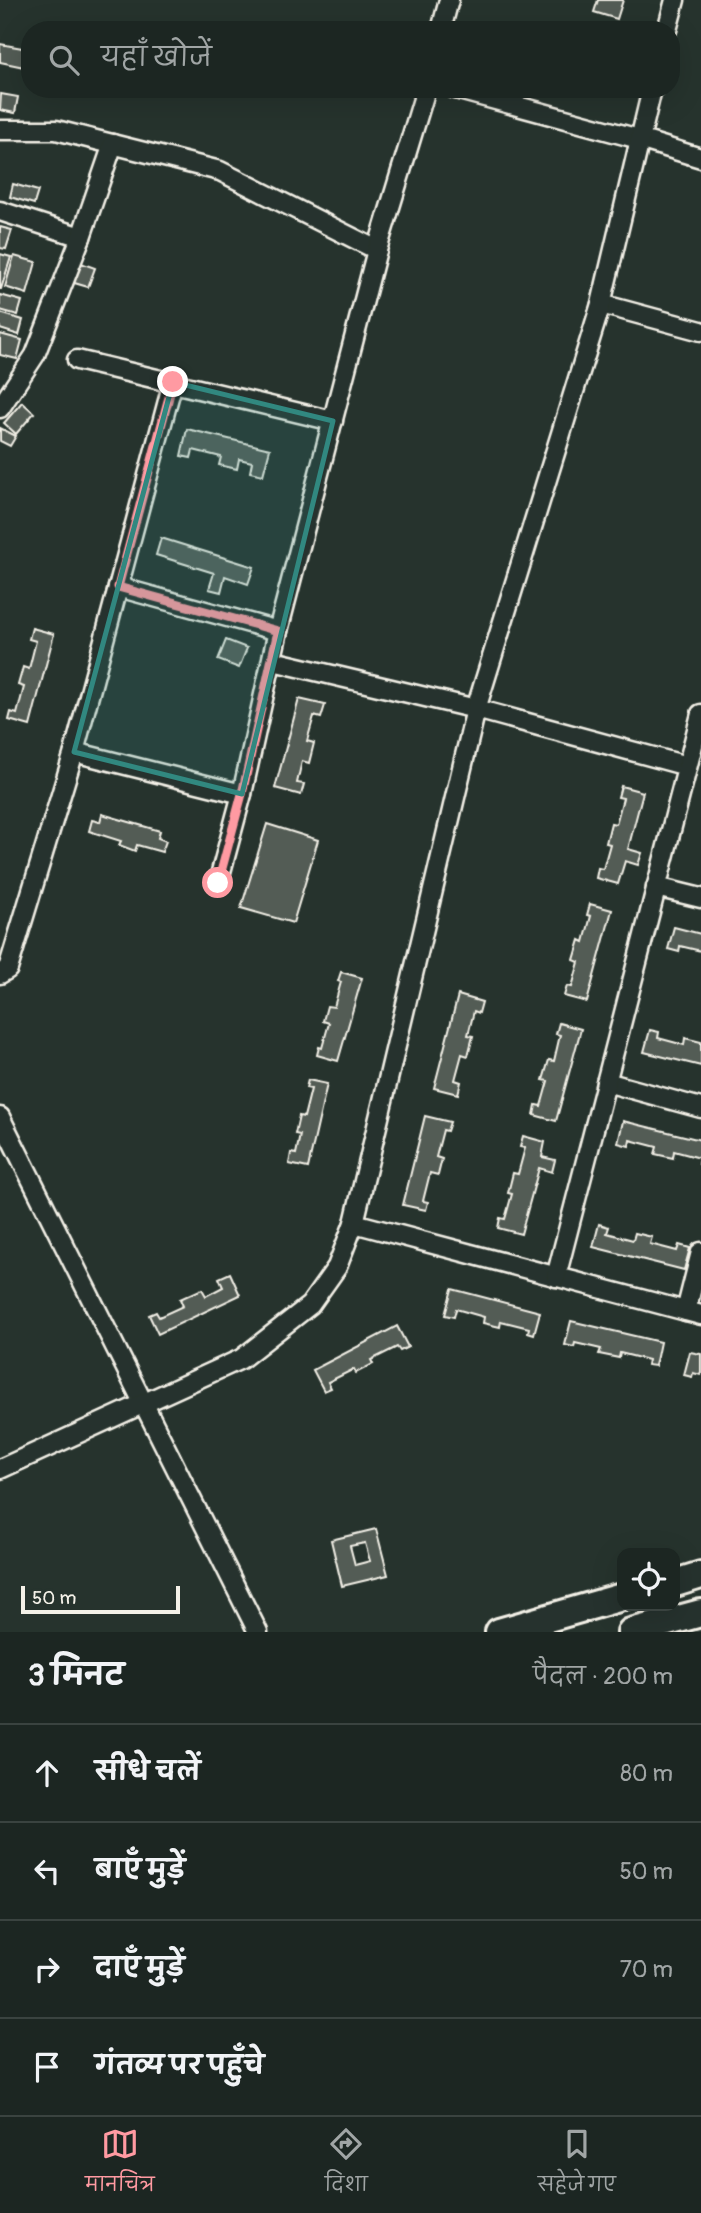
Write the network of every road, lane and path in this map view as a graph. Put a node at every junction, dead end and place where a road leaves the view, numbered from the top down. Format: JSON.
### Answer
{"nodes":[{"id":1,"x":449,"y":0,"type":"edge"},
{"id":2,"x":675,"y":0,"type":"edge"},
{"id":3,"x":443,"y":21,"type":"edge"},
{"id":4,"x":669,"y":21,"type":"edge"},
{"id":5,"x":423,"y":98,"type":"edge"},
{"id":6,"x":488,"y":98,"type":"edge"},
{"id":7,"x":650,"y":98,"type":"edge"},
{"id":8,"x":0,"y":130,"type":"edge"},
{"id":9,"x":639,"y":139,"type":"junction"},
{"id":10,"x":113,"y":144,"type":"junction"},
{"id":11,"x":701,"y":158,"type":"edge"},
{"id":12,"x":0,"y":211,"type":"edge"},
{"id":13,"x":81,"y":237,"type":"junction"},
{"id":14,"x":377,"y":250,"type":"junction"},
{"id":15,"x":601,"y":304,"type":"junction"},
{"id":16,"x":701,"y":331,"type":"edge"},
{"id":17,"x":77,"y":360,"type":"dead end"},
{"id":18,"x":173,"y":382,"type":"junction"},
{"id":19,"x":0,"y":408,"type":"edge"},
{"id":20,"x":333,"y":421,"type":"junction"},
{"id":21,"x":118,"y":587,"type":"junction"},
{"id":22,"x":278,"y":631,"type":"junction"},
{"id":23,"x":273,"y":661,"type":"junction"},
{"id":24,"x":476,"y":709,"type":"junction"},
{"id":25,"x":701,"y":713,"type":"edge"},
{"id":26,"x":74,"y":752,"type":"junction"},
{"id":27,"x":687,"y":766,"type":"junction"},
{"id":28,"x":242,"y":794,"type":"junction"},
{"id":29,"x":218,"y":883,"type":"dead end"},
{"id":30,"x":656,"y":887,"type":"junction"},
{"id":31,"x":701,"y":898,"type":"edge"},
{"id":32,"x":0,"y":974,"type":"edge"},
{"id":33,"x":606,"y":1082,"type":"junction"},
{"id":34,"x":701,"y":1108,"type":"edge"},
{"id":35,"x":0,"y":1117,"type":"edge"},
{"id":36,"x":354,"y":1223,"type":"junction"},
{"id":37,"x":701,"y":1252,"type":"edge"},
{"id":38,"x":556,"y":1276,"type":"junction"},
{"id":39,"x":693,"y":1313,"type":"edge"},
{"id":40,"x":143,"y":1403,"type":"junction"},
{"id":41,"x":0,"y":1469,"type":"edge"},
{"id":42,"x":701,"y":1575,"type":"edge"},
{"id":43,"x":680,"y":1581,"type":"edge"},
{"id":44,"x":617,"y":1598,"type":"edge"},
{"id":45,"x":701,"y":1613,"type":"edge"},
{"id":46,"x":258,"y":1632,"type":"edge"},
{"id":47,"x":499,"y":1632,"type":"edge"},
{"id":48,"x":631,"y":1632,"type":"edge"}],
"edges":[{"from":1,"to":3,"type":"street"},
{"from":2,"to":4,"type":"street"},
{"from":5,"to":14,"type":"street"},
{"from":6,"to":9,"type":"street"},
{"from":7,"to":9,"type":"street"},
{"from":8,"to":10,"type":"street"},
{"from":9,"to":11,"type":"street"},
{"from":9,"to":15,"type":"street"},
{"from":10,"to":13,"type":"street"},
{"from":10,"to":14,"type":"street"},
{"from":12,"to":13,"type":"street"},
{"from":13,"to":19,"type":"street"},
{"from":14,"to":20,"type":"street"},
{"from":15,"to":16,"type":"street"},
{"from":15,"to":24,"type":"street"},
{"from":17,"to":18,"type":"street"},
{"from":18,"to":20,"type":"street"},
{"from":18,"to":21,"type":"street"},
{"from":20,"to":22,"type":"street"},
{"from":21,"to":22,"type":"street"},
{"from":21,"to":26,"type":"street"},
{"from":22,"to":23,"type":"street"},
{"from":23,"to":24,"type":"street"},
{"from":23,"to":28,"type":"street"},
{"from":24,"to":27,"type":"street"},
{"from":24,"to":36,"type":"street"},
{"from":25,"to":27,"type":"street"},
{"from":26,"to":28,"type":"street"},
{"from":26,"to":32,"type":"street"},
{"from":27,"to":30,"type":"street"},
{"from":28,"to":29,"type":"street"},
{"from":30,"to":31,"type":"street"},
{"from":30,"to":33,"type":"street"},
{"from":33,"to":34,"type":"street"},
{"from":33,"to":38,"type":"street"},
{"from":35,"to":40,"type":"street"},
{"from":36,"to":38,"type":"street"},
{"from":36,"to":40,"type":"street"},
{"from":37,"to":39,"type":"street"},
{"from":38,"to":39,"type":"street"},
{"from":40,"to":41,"type":"street"},
{"from":40,"to":46,"type":"street"},
{"from":42,"to":43,"type":"main road"},
{"from":44,"to":47,"type":"main road"},
{"from":45,"to":48,"type":"main road"}]}
